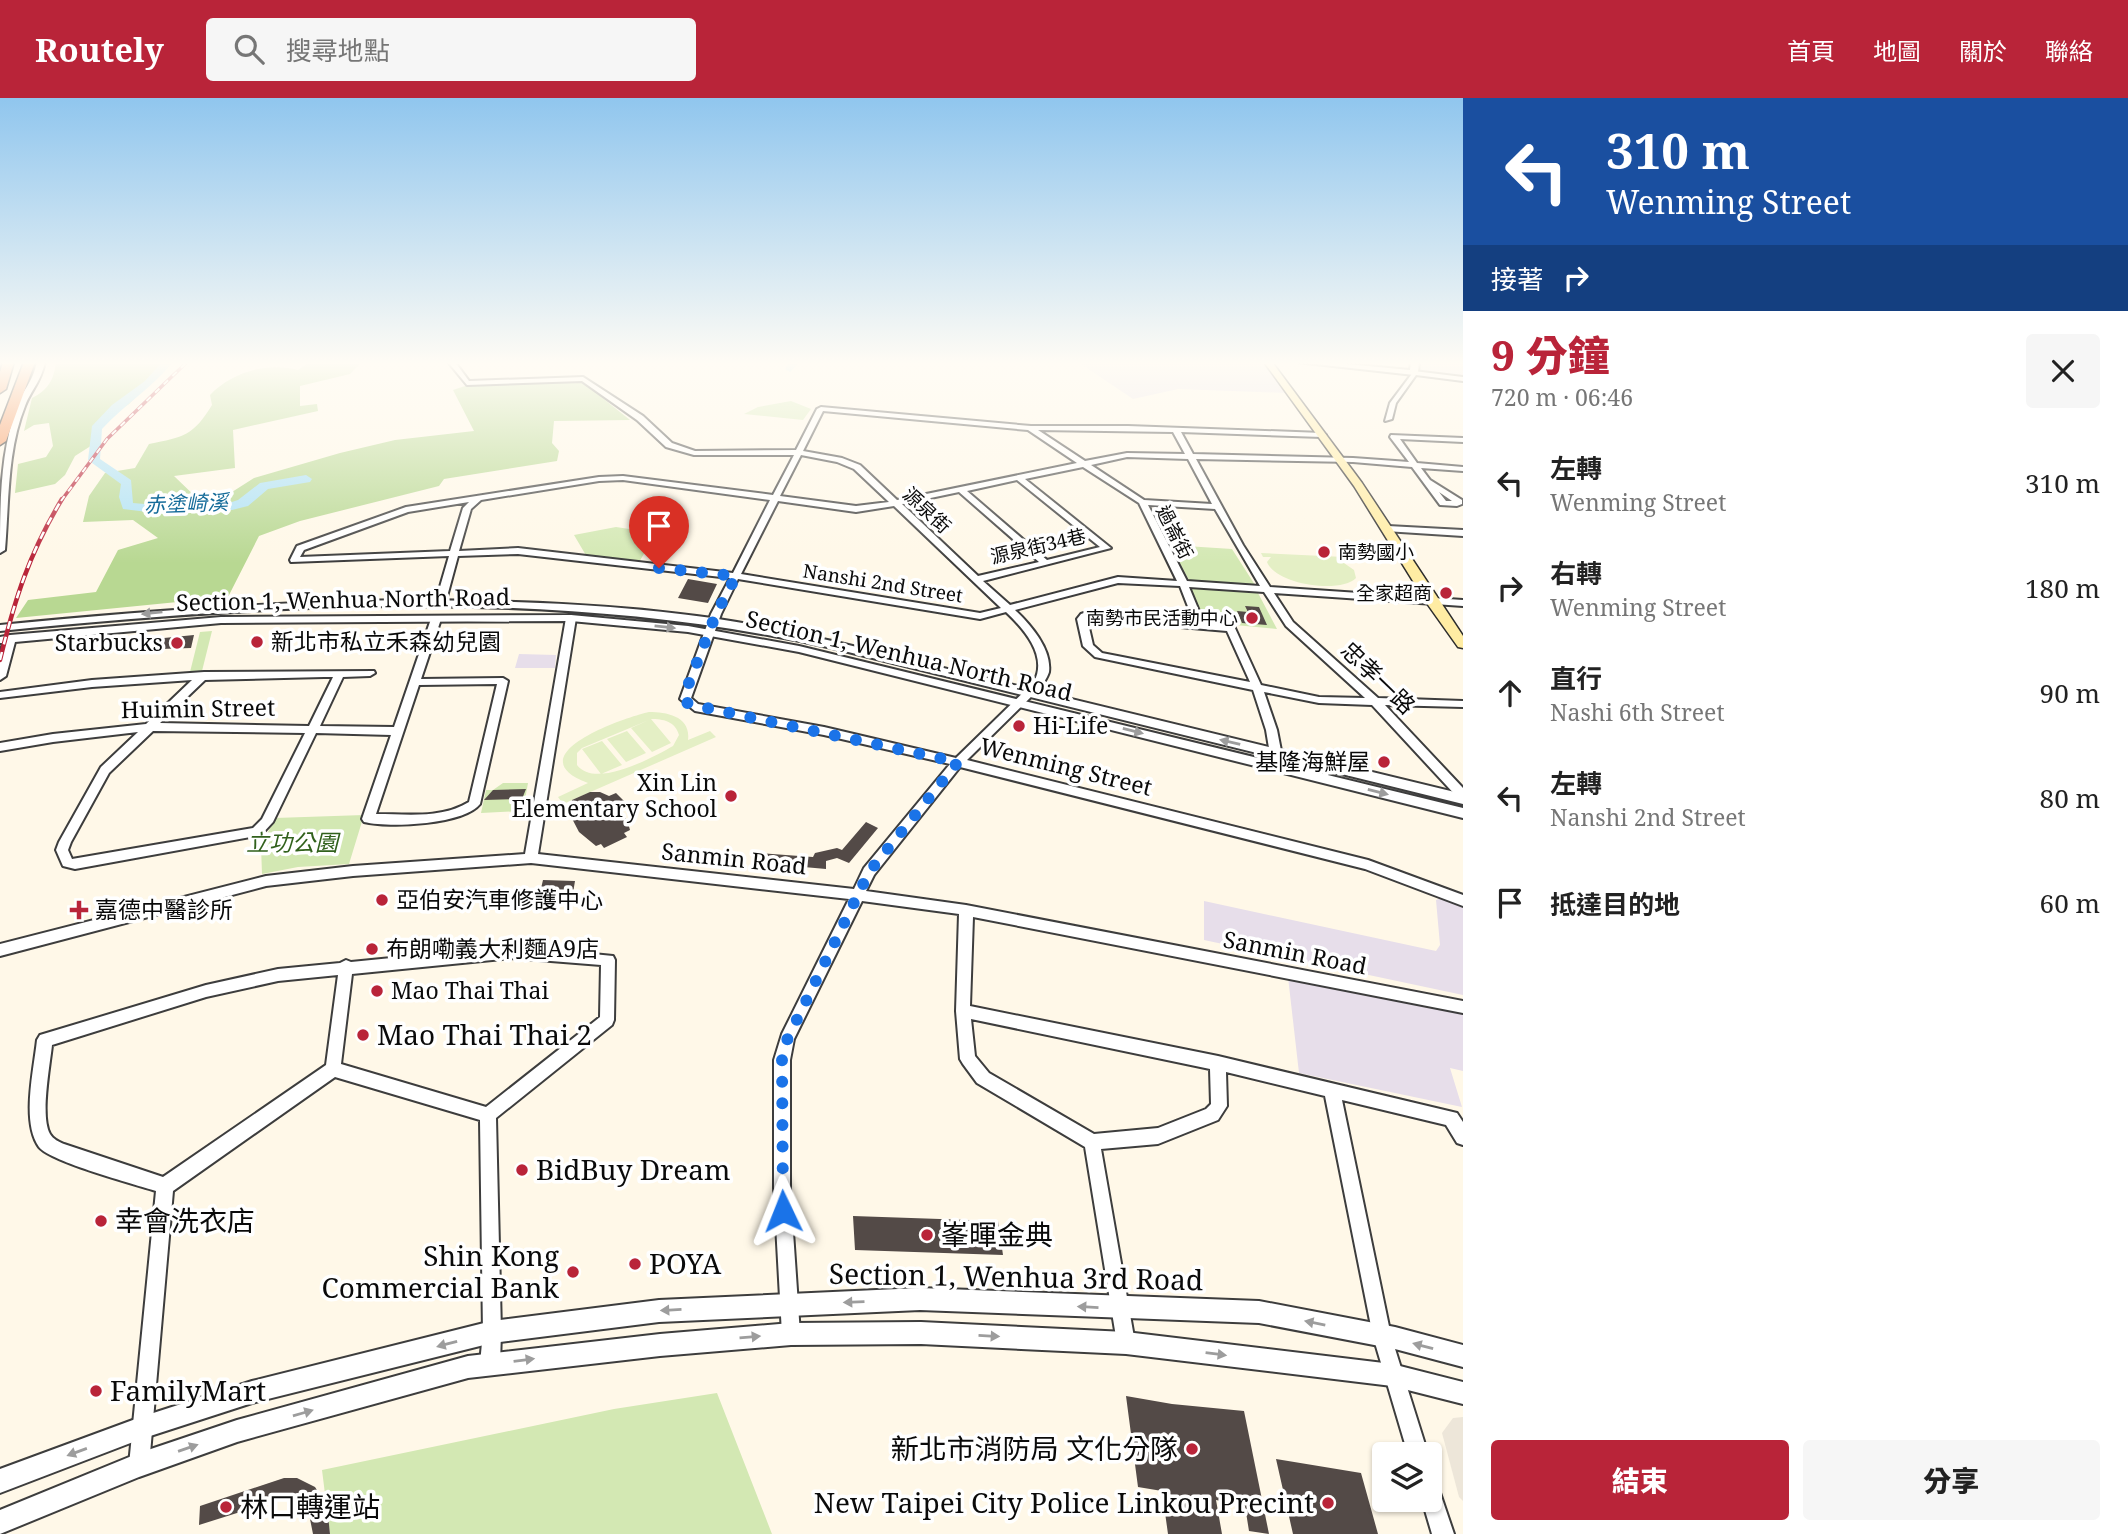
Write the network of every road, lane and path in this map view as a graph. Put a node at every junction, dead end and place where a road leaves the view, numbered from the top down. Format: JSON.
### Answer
{"nodes":[{"id":1,"x":15,"y":429,"type":"edge"},
{"id":2,"x":652,"y":429,"type":"edge"},
{"id":3,"x":810,"y":429,"type":"edge"},
{"id":4,"x":1032,"y":429,"type":"edge"},
{"id":5,"x":1104,"y":429,"type":"edge"},
{"id":6,"x":1318,"y":429,"type":"edge"},
{"id":7,"x":1176,"y":430,"type":"junction"},
{"id":8,"x":1322,"y":435,"type":"junction"},
{"id":9,"x":1463,"y":440,"type":"edge"},
{"id":10,"x":797,"y":454,"type":"junction"},
{"id":11,"x":1193,"y":457,"type":"junction"},
{"id":12,"x":1343,"y":460,"type":"junction"},
{"id":13,"x":1413,"y":463,"type":"junction"},
{"id":14,"x":1083,"y":464,"type":"junction"},
{"id":15,"x":1463,"y":469,"type":"edge"},
{"id":16,"x":1018,"y":477,"type":"junction"},
{"id":17,"x":1430,"y":482,"type":"dead end"},
{"id":18,"x":960,"y":489,"type":"junction"},
{"id":19,"x":777,"y":498,"type":"junction"},
{"id":20,"x":477,"y":500,"type":"junction"},
{"id":21,"x":1142,"y":502,"type":"junction"},
{"id":22,"x":896,"y":503,"type":"junction"},
{"id":23,"x":1218,"y":506,"type":"junction"},
{"id":24,"x":1388,"y":529,"type":"junction"},
{"id":25,"x":1463,"y":533,"type":"edge"},
{"id":26,"x":0,"y":550,"type":"edge"},
{"id":27,"x":457,"y":553,"type":"junction"},
{"id":28,"x":1046,"y":563,"type":"junction"},
{"id":29,"x":736,"y":576,"type":"junction"},
{"id":30,"x":978,"y":579,"type":"junction"},
{"id":31,"x":1183,"y":583,"type":"junction"},
{"id":32,"x":1266,"y":590,"type":"junction"},
{"id":33,"x":1430,"y":600,"type":"junction"},
{"id":34,"x":1463,"y":603,"type":"edge"},
{"id":35,"x":440,"y":604,"type":"junction"},
{"id":36,"x":1011,"y":609,"type":"junction"},
{"id":37,"x":0,"y":615,"type":"edge"},
{"id":38,"x":570,"y":618,"type":"junction"},
{"id":39,"x":436,"y":619,"type":"junction"},
{"id":40,"x":1200,"y":625,"type":"junction"},
{"id":41,"x":711,"y":627,"type":"junction"},
{"id":42,"x":4,"y":633,"type":"edge"},
{"id":43,"x":1463,"y":644,"type":"edge"},
{"id":44,"x":340,"y":673,"type":"junction"},
{"id":45,"x":370,"y":673,"type":"dead end"},
{"id":46,"x":204,"y":675,"type":"junction"},
{"id":47,"x":0,"y":676,"type":"edge"},
{"id":48,"x":415,"y":682,"type":"junction"},
{"id":49,"x":1257,"y":689,"type":"junction"},
{"id":50,"x":0,"y":695,"type":"edge"},
{"id":51,"x":1023,"y":699,"type":"junction"},
{"id":52,"x":1374,"y":700,"type":"junction"},
{"id":53,"x":1463,"y":704,"type":"edge"},
{"id":54,"x":152,"y":727,"type":"junction"},
{"id":55,"x":311,"y":729,"type":"junction"},
{"id":56,"x":398,"y":731,"type":"junction"},
{"id":57,"x":0,"y":747,"type":"edge"},
{"id":58,"x":1277,"y":760,"type":"junction"},
{"id":59,"x":958,"y":762,"type":"junction"},
{"id":60,"x":1463,"y":797,"type":"edge"},
{"id":61,"x":1463,"y":813,"type":"edge"},
{"id":62,"x":531,"y":858,"type":"junction"},
{"id":63,"x":857,"y":894,"type":"junction"},
{"id":64,"x":1463,"y":901,"type":"edge"},
{"id":65,"x":966,"y":910,"type":"junction"},
{"id":66,"x":0,"y":950,"type":"edge"},
{"id":67,"x":346,"y":966,"type":"junction"},
{"id":68,"x":1463,"y":1007,"type":"edge"},
{"id":69,"x":963,"y":1011,"type":"junction"},
{"id":70,"x":1218,"y":1063,"type":"junction"},
{"id":71,"x":333,"y":1069,"type":"junction"},
{"id":72,"x":1332,"y":1091,"type":"junction"},
{"id":73,"x":488,"y":1115,"type":"junction"},
{"id":74,"x":1457,"y":1120,"type":"edge"},
{"id":75,"x":1463,"y":1137,"type":"edge"},
{"id":76,"x":1092,"y":1142,"type":"junction"},
{"id":77,"x":165,"y":1186,"type":"junction"},
{"id":78,"x":788,"y":1304,"type":"junction"},
{"id":79,"x":1121,"y":1308,"type":"junction"},
{"id":80,"x":492,"y":1332,"type":"junction"},
{"id":81,"x":791,"y":1334,"type":"junction"},
{"id":82,"x":1382,"y":1336,"type":"junction"},
{"id":83,"x":1126,"y":1343,"type":"junction"},
{"id":84,"x":1463,"y":1356,"type":"edge"},
{"id":85,"x":490,"y":1364,"type":"junction"},
{"id":86,"x":1392,"y":1375,"type":"junction"},
{"id":87,"x":1463,"y":1393,"type":"edge"},
{"id":88,"x":141,"y":1428,"type":"junction"},
{"id":89,"x":1414,"y":1442,"type":"edge"},
{"id":90,"x":139,"y":1465,"type":"junction"},
{"id":91,"x":0,"y":1481,"type":"edge"},
{"id":92,"x":1436,"y":1512,"type":"edge"},
{"id":93,"x":0,"y":1522,"type":"edge"},
{"id":94,"x":1443,"y":1534,"type":"edge"}],
"edges":[{"from":1,"to":26,"type":"street"},
{"from":2,"to":10,"type":"street","name":"源泉街"},
{"from":3,"to":10,"type":"street"},
{"from":4,"to":14,"type":"street","name":"過崙街"},
{"from":5,"to":7,"type":"street"},
{"from":6,"to":8,"type":"main road"},
{"from":7,"to":8,"type":"street"},
{"from":7,"to":11,"type":"street","name":"忠孝一路"},
{"from":8,"to":12,"type":"main road"},
{"from":9,"to":13,"type":"street"},
{"from":10,"to":19,"type":"street"},
{"from":10,"to":22,"type":"street","name":"源泉街"},
{"from":11,"to":12,"type":"street"},
{"from":11,"to":14,"type":"street"},
{"from":11,"to":23,"type":"street","name":"忠孝一路"},
{"from":12,"to":13,"type":"street"},
{"from":12,"to":24,"type":"main road"},
{"from":13,"to":15,"type":"street"},
{"from":13,"to":17,"type":"street"},
{"from":14,"to":16,"type":"street"},
{"from":14,"to":21,"type":"street","name":"過崙街"},
{"from":16,"to":18,"type":"street"},
{"from":16,"to":28,"type":"street","name":"源泉街34巷"},
{"from":18,"to":22,"type":"street"},
{"from":18,"to":28,"type":"street"},
{"from":19,"to":20,"type":"street"},
{"from":19,"to":22,"type":"street"},
{"from":19,"to":29,"type":"street"},
{"from":20,"to":27,"type":"street"},
{"from":20,"to":27,"type":"street","name":"Nanshi 2nd Street"},
{"from":21,"to":23,"type":"street"},
{"from":21,"to":31,"type":"street","name":"過崙街"},
{"from":22,"to":30,"type":"street","name":"源泉街"},
{"from":23,"to":32,"type":"street","name":"忠孝一路"},
{"from":24,"to":25,"type":"street"},
{"from":24,"to":33,"type":"main road"},
{"from":27,"to":29,"type":"street","name":"Nanshi 2nd Street"},
{"from":27,"to":35,"type":"street"},
{"from":28,"to":30,"type":"street","name":"源泉街34巷"},
{"from":29,"to":36,"type":"street","name":"Nanshi 2nd Street"},
{"from":29,"to":41,"type":"street"},
{"from":30,"to":36,"type":"street","name":"源泉街"},
{"from":31,"to":32,"type":"street","name":"Nanshi 2nd Street"},
{"from":31,"to":36,"type":"street","name":"Nanshi 2nd Street"},
{"from":31,"to":40,"type":"street","name":"過崙街"},
{"from":32,"to":33,"type":"street","name":"Nanshi 2nd Street"},
{"from":32,"to":52,"type":"street","name":"忠孝一路"},
{"from":33,"to":34,"type":"street","name":"Nanshi 2nd Street"},
{"from":33,"to":43,"type":"main road"},
{"from":35,"to":39,"type":"street"},
{"from":35,"to":41,"type":"street","name":"Section 1, Wenhua North Road"},
{"from":35,"to":42,"type":"street","name":"Section 1, Wenhua North Road","one_way":true},
{"from":36,"to":51,"type":"street","name":"源泉街"},
{"from":37,"to":42,"type":"street"},
{"from":38,"to":39,"type":"street","name":"Section 1, Wenhua North Road"},
{"from":38,"to":41,"type":"street","name":"Section 1, Wenhua North Road","one_way":true},
{"from":38,"to":62,"type":"street"},
{"from":39,"to":42,"type":"street","name":"Section 1, Wenhua North Road"},
{"from":39,"to":48,"type":"street"},
{"from":40,"to":49,"type":"street"},
{"from":40,"to":49,"type":"street"},
{"from":41,"to":51,"type":"street","name":"Section 1, Wenhua North Road"},
{"from":41,"to":59,"type":"street","name":"Wenming Street"},
{"from":42,"to":47,"type":"street"},
{"from":44,"to":45,"type":"street"},
{"from":44,"to":46,"type":"street"},
{"from":44,"to":55,"type":"street"},
{"from":46,"to":50,"type":"street"},
{"from":46,"to":54,"type":"street"},
{"from":48,"to":56,"type":"street"},
{"from":48,"to":56,"type":"street"},
{"from":49,"to":52,"type":"street"},
{"from":49,"to":58,"type":"street"},
{"from":51,"to":58,"type":"street","name":"Section 1, Wenhua North Road"},
{"from":51,"to":59,"type":"street"},
{"from":52,"to":53,"type":"street"},
{"from":52,"to":60,"type":"street","name":"忠孝一路"},
{"from":54,"to":55,"type":"street","name":"Huimin Street"},
{"from":54,"to":55,"type":"street"},
{"from":54,"to":57,"type":"street","name":"Huimin Street"},
{"from":55,"to":56,"type":"street","name":"Huimin Street"},
{"from":58,"to":60,"type":"street","name":"Section 1, Wenhua North Road"},
{"from":58,"to":61,"type":"street","name":"Section 1, Wenhua North Road","one_way":true},
{"from":59,"to":63,"type":"street"},
{"from":59,"to":64,"type":"street","name":"Wenming Street"},
{"from":62,"to":63,"type":"street","name":"Sanmin Road"},
{"from":62,"to":66,"type":"street","name":"Sanmin Road"},
{"from":63,"to":65,"type":"street","name":"Sanmin Road"},
{"from":63,"to":78,"type":"street"},
{"from":65,"to":68,"type":"street","name":"Sanmin Road"},
{"from":65,"to":69,"type":"street"},
{"from":67,"to":71,"type":"street"},
{"from":67,"to":73,"type":"street"},
{"from":67,"to":77,"type":"street"},
{"from":69,"to":70,"type":"street"},
{"from":69,"to":76,"type":"street"},
{"from":70,"to":72,"type":"street"},
{"from":70,"to":76,"type":"street"},
{"from":71,"to":73,"type":"street"},
{"from":71,"to":77,"type":"street"},
{"from":72,"to":74,"type":"street"},
{"from":72,"to":82,"type":"street"},
{"from":73,"to":80,"type":"street"},
{"from":74,"to":75,"type":"street"},
{"from":76,"to":79,"type":"street"},
{"from":77,"to":88,"type":"street"},
{"from":79,"to":78,"type":"street","name":"Section 1, Wenhua 3rd Road","one_way":true},
{"from":78,"to":80,"type":"street","name":"Section 1, Wenhua 3rd Road","one_way":true},
{"from":78,"to":81,"type":"street"},
{"from":82,"to":79,"type":"street","name":"Section 1, Wenhua 3rd Road","one_way":true},
{"from":79,"to":83,"type":"street"},
{"from":80,"to":85,"type":"street"},
{"from":80,"to":88,"type":"street","name":"Section 1, Wenhua 3rd Road","one_way":true},
{"from":81,"to":83,"type":"street","one_way":true},
{"from":85,"to":81,"type":"street","one_way":true},
{"from":84,"to":82,"type":"street","name":"Section 1, Wenhua 3rd Road","one_way":true},
{"from":82,"to":86,"type":"street"},
{"from":83,"to":86,"type":"street","one_way":true},
{"from":90,"to":85,"type":"street","one_way":true},
{"from":86,"to":87,"type":"street"},
{"from":86,"to":89,"type":"street"},
{"from":88,"to":90,"type":"street"},
{"from":88,"to":91,"type":"street","name":"Section 1, Wenhua 3rd Road","one_way":true},
{"from":90,"to":93,"type":"street"},
{"from":92,"to":94,"type":"street"}]}
